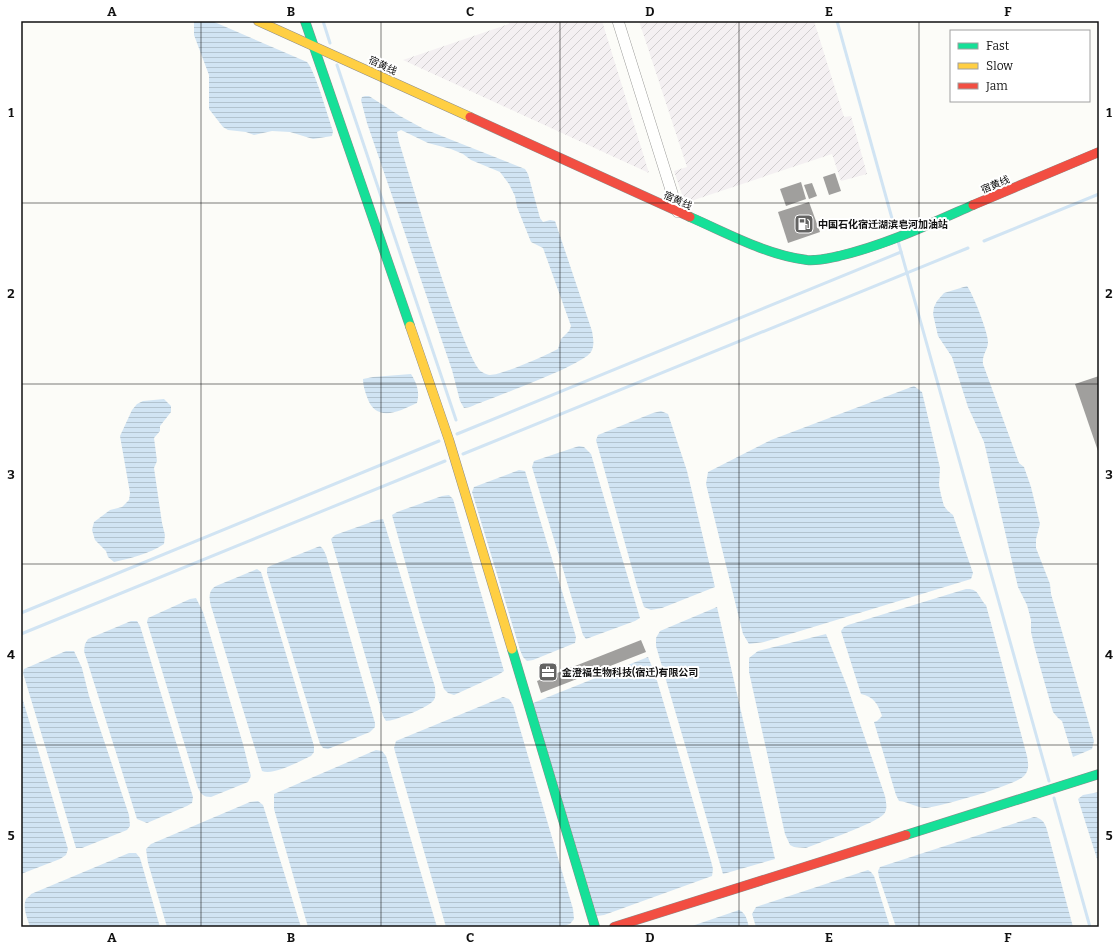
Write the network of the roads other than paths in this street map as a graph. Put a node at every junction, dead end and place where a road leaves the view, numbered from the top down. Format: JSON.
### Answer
{"nodes":[{"id":1,"x":258,"y":21,"type":"edge"},
{"id":2,"x":305,"y":21,"type":"edge"},
{"id":3,"x":618,"y":21,"type":"edge"},
{"id":4,"x":312,"y":45,"type":"junction"},
{"id":5,"x":1099,"y":152,"type":"edge"},
{"id":6,"x":678,"y":212,"type":"junction"},
{"id":7,"x":1099,"y":774,"type":"edge"},
{"id":8,"x":595,"y":927,"type":"edge"},
{"id":9,"x":614,"y":927,"type":"edge"}],
"edges":[{"from":1,"to":4,"type":"street","name":"宿黄线"},
{"from":2,"to":4,"type":"street"},
{"from":3,"to":6,"type":"street"},
{"from":4,"to":6,"type":"street","name":"宿黄线"},
{"from":4,"to":8,"type":"street"},
{"from":5,"to":6,"type":"street","name":"宿黄线"},
{"from":7,"to":9,"type":"street"}]}
